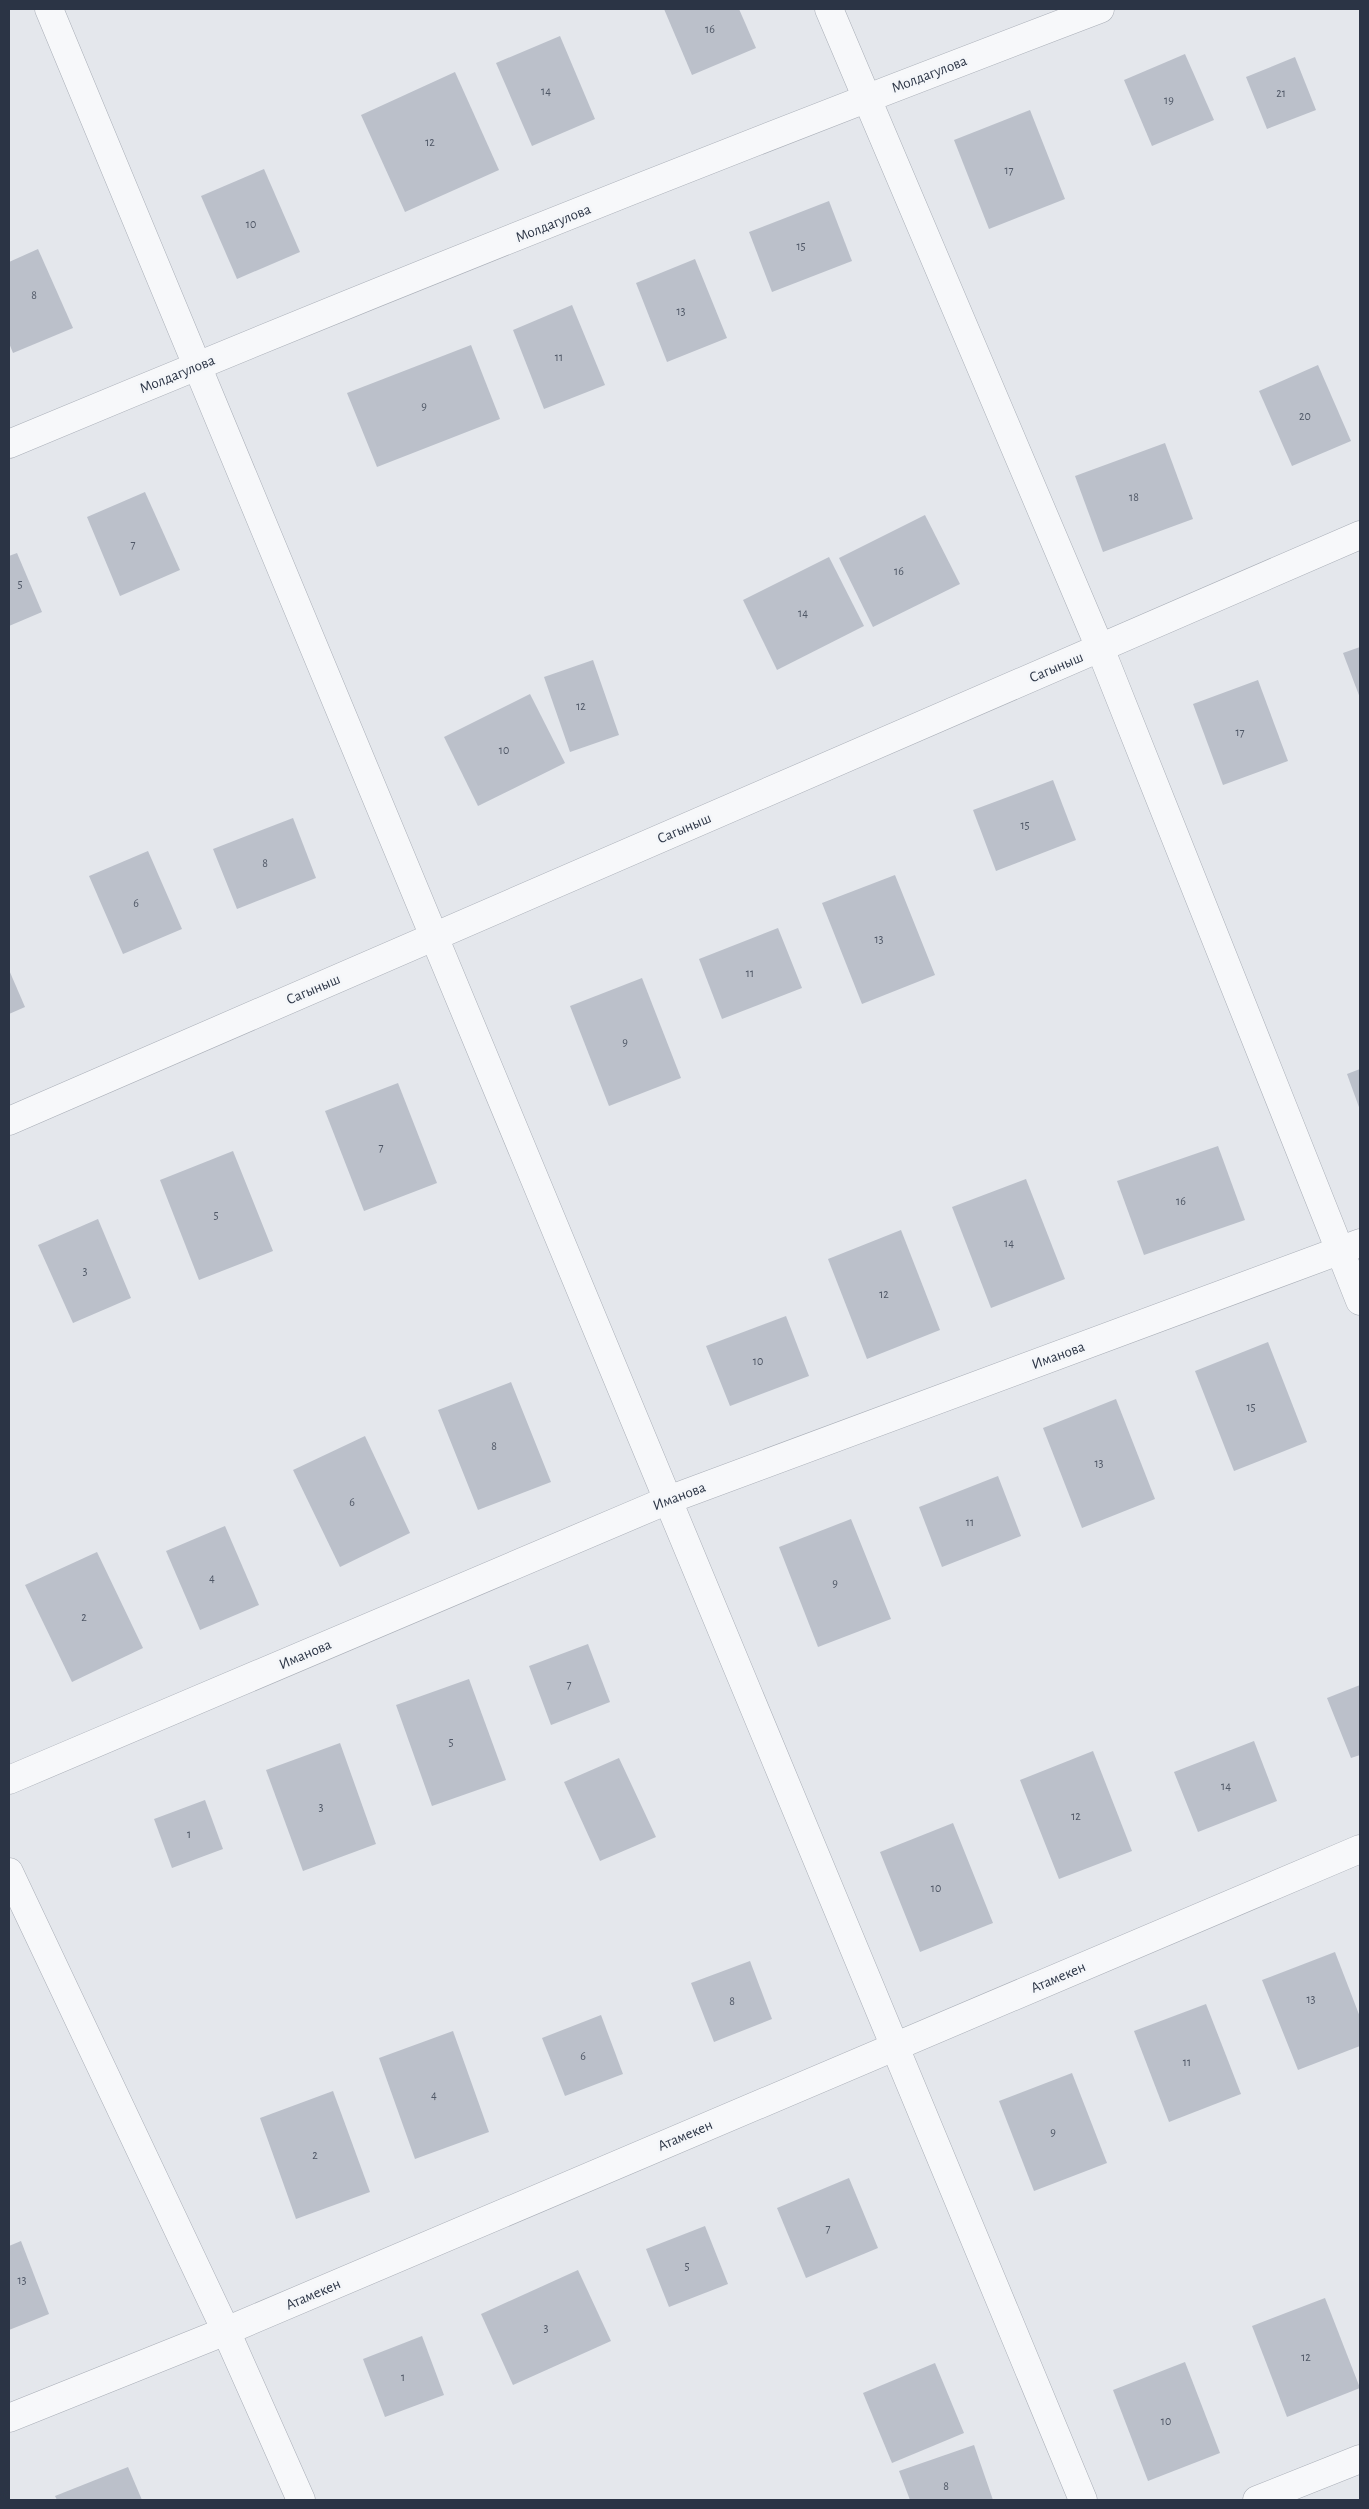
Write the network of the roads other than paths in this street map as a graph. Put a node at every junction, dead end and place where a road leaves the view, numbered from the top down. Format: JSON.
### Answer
{"nodes":[{"id":1,"x":50,"y":9,"type":"edge"},
{"id":2,"x":829,"y":9,"type":"edge"},
{"id":3,"x":1100,"y":9,"type":"edge"},
{"id":4,"x":867,"y":98,"type":"junction"},
{"id":5,"x":197,"y":365,"type":"junction"},
{"id":6,"x":9,"y":444,"type":"edge"},
{"id":7,"x":1360,"y":535,"type":"edge"},
{"id":8,"x":1100,"y":648,"type":"junction"},
{"id":9,"x":435,"y":936,"type":"junction"},
{"id":10,"x":9,"y":1121,"type":"edge"},
{"id":11,"x":1350,"y":1247,"type":"edge"},
{"id":12,"x":1360,"y":1301,"type":"edge"},
{"id":13,"x":668,"y":1500,"type":"junction"},
{"id":14,"x":9,"y":1780,"type":"edge"},
{"id":15,"x":1360,"y":1849,"type":"edge"},
{"id":16,"x":9,"y":1872,"type":"edge"},
{"id":17,"x":895,"y":2046,"type":"junction"},
{"id":18,"x":226,"y":2331,"type":"junction"},
{"id":19,"x":9,"y":2418,"type":"edge"},
{"id":20,"x":1360,"y":2459,"type":"edge"},
{"id":21,"x":301,"y":2500,"type":"edge"},
{"id":22,"x":1083,"y":2500,"type":"edge"},
{"id":23,"x":1257,"y":2500,"type":"edge"}],
"edges":[{"from":1,"to":5,"type":"street"},
{"from":2,"to":4,"type":"street"},
{"from":3,"to":4,"type":"street","name":"Молдагулова"},
{"from":4,"to":5,"type":"street","name":"Молдагулова"},
{"from":4,"to":8,"type":"street"},
{"from":5,"to":6,"type":"street","name":"Молдагулова"},
{"from":5,"to":9,"type":"street"},
{"from":7,"to":8,"type":"street","name":"Сагыныш"},
{"from":8,"to":9,"type":"street","name":"Сагыныш"},
{"from":8,"to":11,"type":"street"},
{"from":9,"to":10,"type":"street","name":"Сагыныш"},
{"from":9,"to":13,"type":"street"},
{"from":11,"to":12,"type":"street"},
{"from":11,"to":13,"type":"street","name":"Иманова"},
{"from":13,"to":14,"type":"street","name":"Иманова"},
{"from":13,"to":17,"type":"street"},
{"from":15,"to":17,"type":"street","name":"Атамекен"},
{"from":16,"to":18,"type":"street"},
{"from":17,"to":18,"type":"street","name":"Атамекен"},
{"from":17,"to":22,"type":"street"},
{"from":18,"to":19,"type":"street","name":"Атамекен"},
{"from":18,"to":21,"type":"street"},
{"from":20,"to":23,"type":"street"}]}
